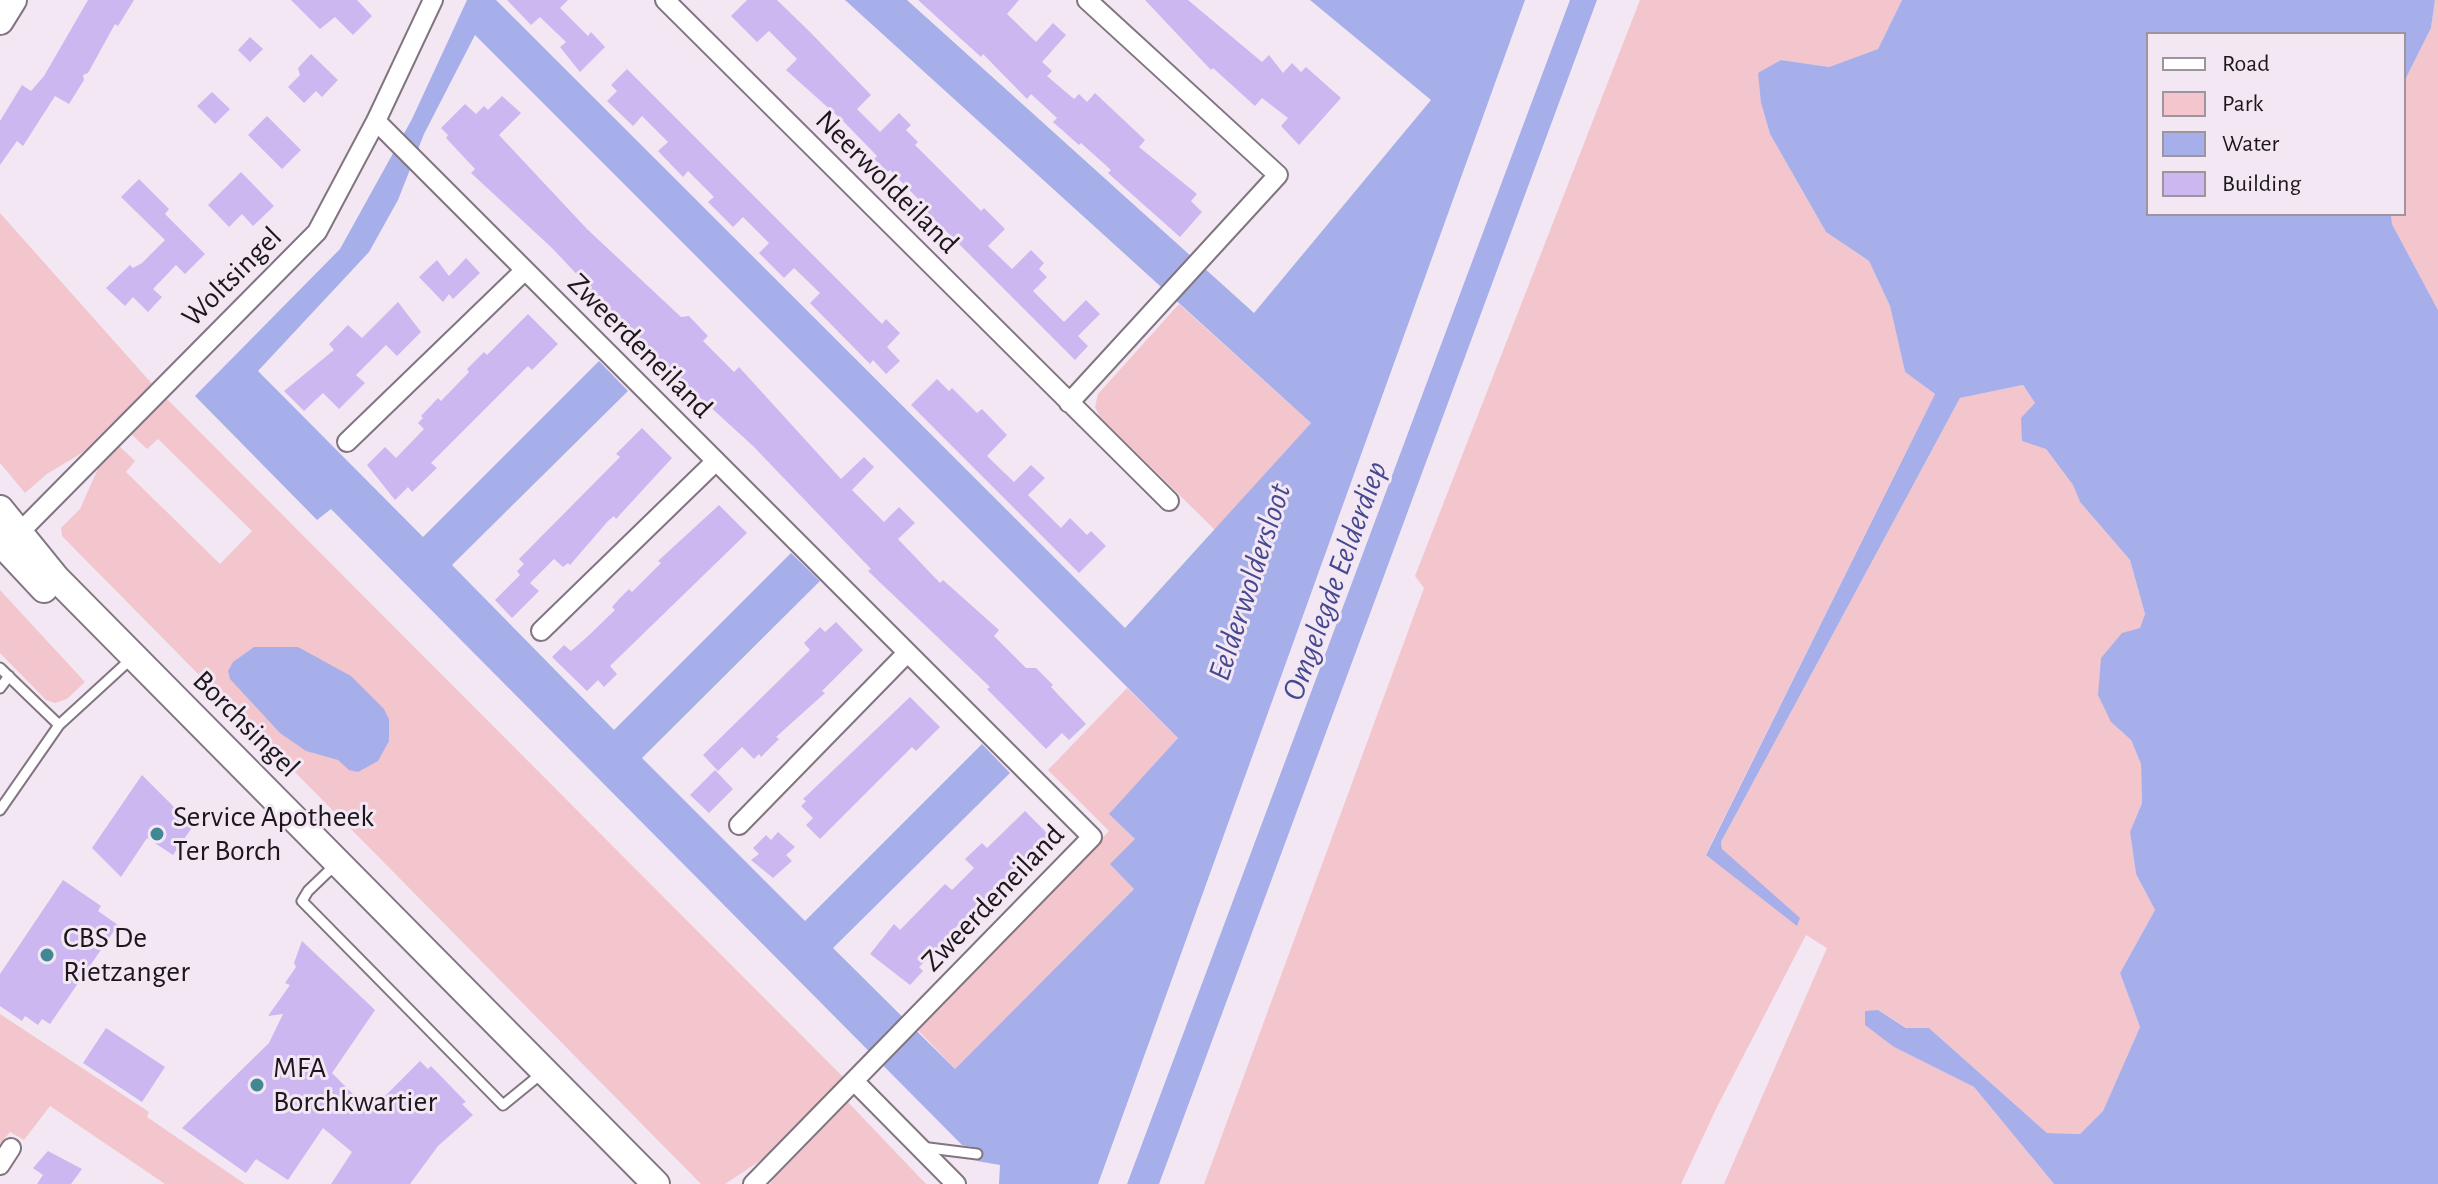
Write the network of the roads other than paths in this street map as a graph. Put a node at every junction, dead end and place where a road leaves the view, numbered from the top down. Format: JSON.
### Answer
{"nodes":[{"id":1,"x":13,"y":0,"type":"edge"},
{"id":2,"x":433,"y":0,"type":"edge"},
{"id":3,"x":665,"y":0,"type":"edge"},
{"id":4,"x":1087,"y":0,"type":"edge"},
{"id":5,"x":0,"y":21,"type":"edge"},
{"id":6,"x":376,"y":121,"type":"junction"},
{"id":7,"x":524,"y":271,"type":"junction"},
{"id":8,"x":1069,"y":403,"type":"junction"},
{"id":9,"x":347,"y":442,"type":"dead end"},
{"id":10,"x":716,"y":461,"type":"junction"},
{"id":11,"x":1169,"y":501,"type":"dead end"},
{"id":12,"x":0,"y":509,"type":"edge"},
{"id":13,"x":8,"y":541,"type":"edge"},
{"id":14,"x":541,"y":631,"type":"dead end"},
{"id":15,"x":907,"y":653,"type":"junction"},
{"id":16,"x":128,"y":662,"type":"junction"},
{"id":17,"x":0,"y":668,"type":"edge"},
{"id":18,"x":9,"y":676,"type":"junction"},
{"id":19,"x":0,"y":688,"type":"edge"},
{"id":20,"x":59,"y":725,"type":"junction"},
{"id":21,"x":0,"y":810,"type":"edge"},
{"id":22,"x":739,"y":825,"type":"dead end"},
{"id":23,"x":331,"y":868,"type":"junction"},
{"id":24,"x":537,"y":1077,"type":"junction"},
{"id":25,"x":854,"y":1081,"type":"junction"},
{"id":26,"x":919,"y":1146,"type":"junction"},
{"id":27,"x":11,"y":1148,"type":"dead end"},
{"id":28,"x":977,"y":1154,"type":"dead end"},
{"id":29,"x":0,"y":1165,"type":"edge"},
{"id":30,"x":631,"y":1184,"type":"edge"},
{"id":31,"x":656,"y":1184,"type":"edge"},
{"id":32,"x":753,"y":1184,"type":"edge"},
{"id":33,"x":956,"y":1184,"type":"edge"}],
"edges":[{"from":1,"to":5,"type":"main road"},
{"from":2,"to":6,"type":"street","name":"Woltsingel"},
{"from":3,"to":8,"type":"street","name":"Neerwoldeiland"},
{"from":4,"to":8,"type":"street"},
{"from":6,"to":7,"type":"street","name":"Zweerdeneiland"},
{"from":6,"to":13,"type":"street","name":"Woltsingel"},
{"from":7,"to":9,"type":"street","name":"Zweerdeneiland"},
{"from":7,"to":10,"type":"street","name":"Zweerdeneiland"},
{"from":8,"to":11,"type":"street","name":"Neerwoldeiland"},
{"from":10,"to":14,"type":"street","name":"Zweerdeneiland"},
{"from":10,"to":15,"type":"street","name":"Zweerdeneiland"},
{"from":12,"to":13,"type":"main road","name":"Borchsingel"},
{"from":13,"to":16,"type":"main road","name":"Borchsingel"},
{"from":15,"to":22,"type":"street"},
{"from":15,"to":25,"type":"street","name":"Zweerdeneiland"},
{"from":16,"to":20,"type":"lane"},
{"from":16,"to":23,"type":"main road","name":"Borchsingel"},
{"from":17,"to":18,"type":"lane"},
{"from":18,"to":19,"type":"lane"},
{"from":18,"to":20,"type":"lane"},
{"from":20,"to":21,"type":"lane"},
{"from":23,"to":24,"type":"main road","name":"Borchsingel"},
{"from":23,"to":24,"type":"lane"},
{"from":24,"to":30,"type":"main road","name":"Borchsingel"},
{"from":24,"to":31,"type":"main road","name":"Borchsingel"},
{"from":25,"to":26,"type":"street"},
{"from":25,"to":32,"type":"street","name":"Zweerdeneiland"},
{"from":26,"to":28,"type":"lane"},
{"from":26,"to":33,"type":"street"},
{"from":27,"to":29,"type":"street"}]}
